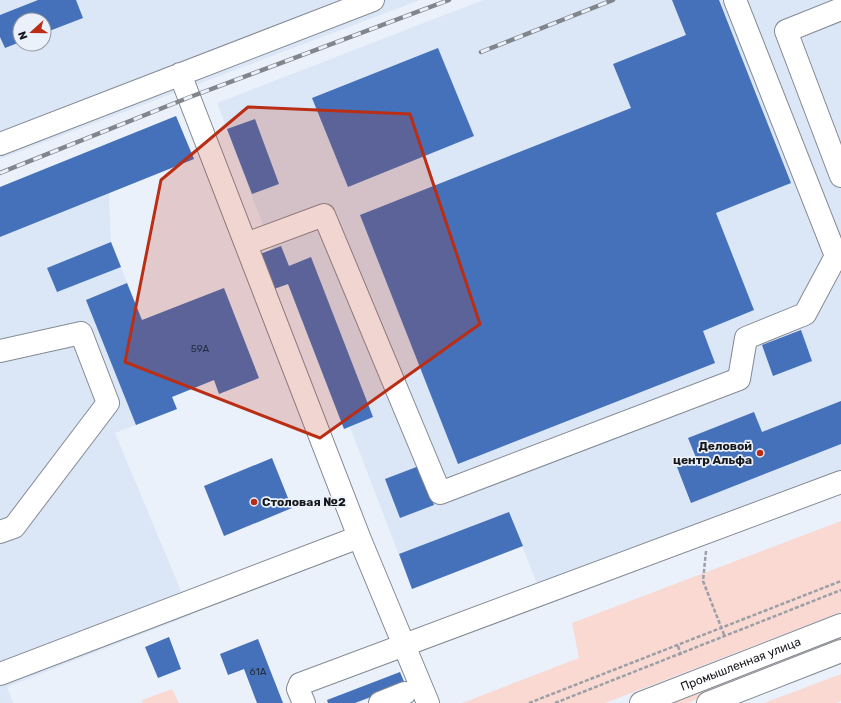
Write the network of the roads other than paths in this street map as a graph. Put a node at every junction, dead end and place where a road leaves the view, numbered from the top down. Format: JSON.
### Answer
{"nodes":[{"id":1,"x":373,"y":0,"type":"edge"},
{"id":2,"x":735,"y":0,"type":"edge"},
{"id":3,"x":841,"y":9,"type":"edge"},
{"id":4,"x":180,"y":74,"type":"junction"},
{"id":5,"x":0,"y":144,"type":"edge"},
{"id":6,"x":841,"y":176,"type":"edge"},
{"id":7,"x":246,"y":244,"type":"junction"},
{"id":8,"x":0,"y":351,"type":"edge"},
{"id":9,"x":841,"y":482,"type":"edge"},
{"id":10,"x":0,"y":532,"type":"edge"},
{"id":11,"x":359,"y":537,"type":"junction"},
{"id":12,"x":841,"y":625,"type":"edge"},
{"id":13,"x":404,"y":645,"type":"junction"},
{"id":14,"x":841,"y":651,"type":"edge"},
{"id":15,"x":0,"y":674,"type":"edge"},
{"id":16,"x":405,"y":693,"type":"dead end"},
{"id":17,"x":304,"y":703,"type":"edge"},
{"id":18,"x":380,"y":703,"type":"edge"},
{"id":19,"x":428,"y":703,"type":"edge"},
{"id":20,"x":641,"y":703,"type":"edge"},
{"id":21,"x":708,"y":703,"type":"edge"}],
"edges":[{"from":1,"to":4,"type":"main road"},
{"from":2,"to":7,"type":"main road"},
{"from":3,"to":6,"type":"main road"},
{"from":4,"to":5,"type":"main road"},
{"from":4,"to":7,"type":"main road"},
{"from":7,"to":11,"type":"main road"},
{"from":8,"to":10,"type":"main road"},
{"from":9,"to":13,"type":"main road"},
{"from":11,"to":13,"type":"main road"},
{"from":11,"to":15,"type":"main road"},
{"from":12,"to":20,"type":"main road","name":"Промышленная улица"},
{"from":13,"to":17,"type":"main road"},
{"from":13,"to":19,"type":"main road"},
{"from":14,"to":21,"type":"main road","name":"Промышленная улица"},
{"from":16,"to":18,"type":"main road"}]}
